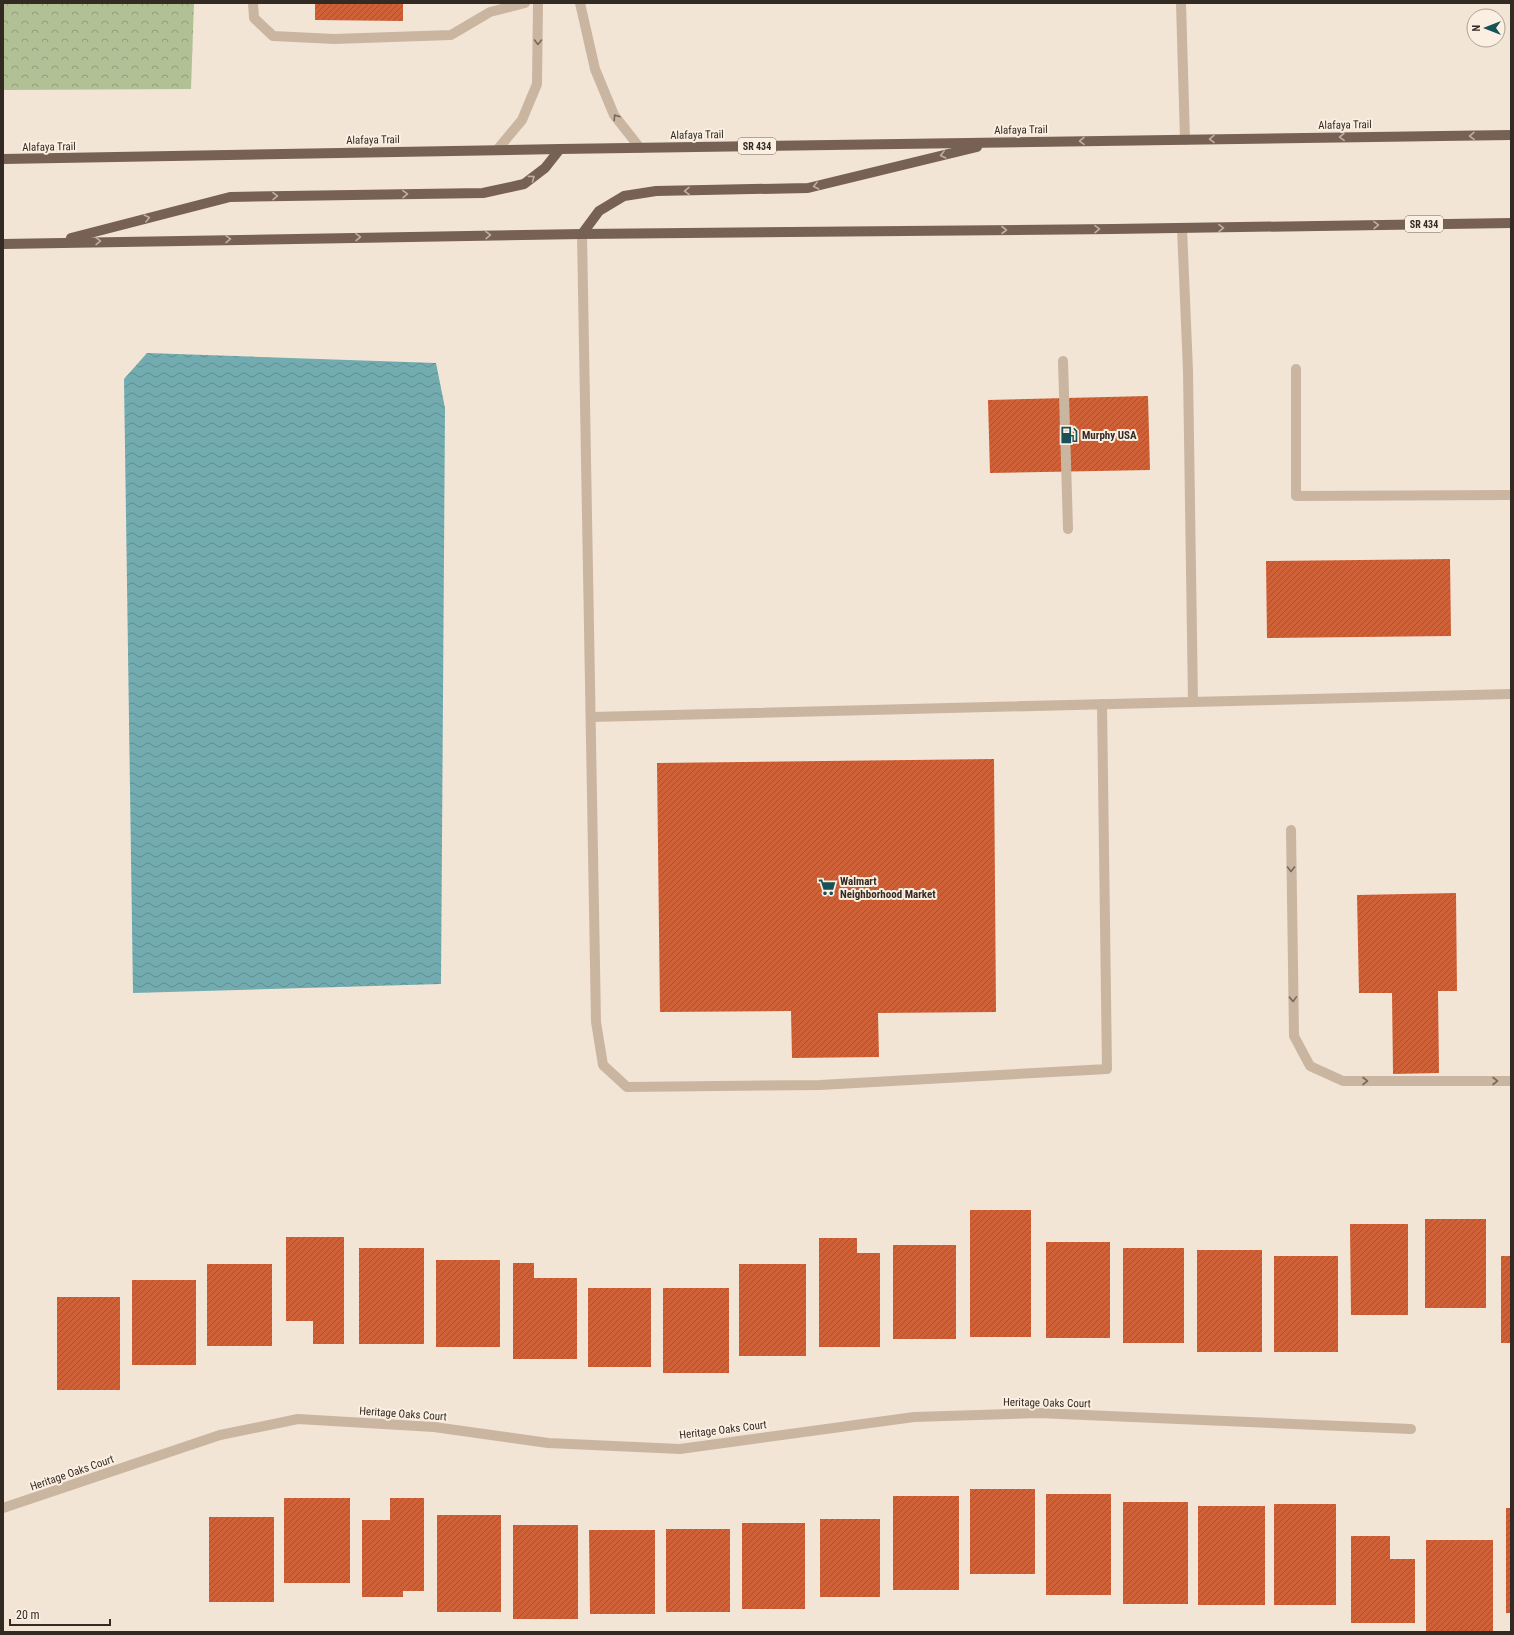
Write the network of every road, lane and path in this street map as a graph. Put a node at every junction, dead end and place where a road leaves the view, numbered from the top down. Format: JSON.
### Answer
{"nodes":[{"id":1,"x":254,"y":3,"type":"edge"},
{"id":2,"x":525,"y":3,"type":"edge"},
{"id":3,"x":538,"y":3,"type":"edge"},
{"id":4,"x":580,"y":3,"type":"edge"},
{"id":5,"x":1181,"y":3,"type":"edge"},
{"id":6,"x":1511,"y":135,"type":"edge"},
{"id":7,"x":1185,"y":140,"type":"junction"},
{"id":8,"x":994,"y":142,"type":"junction"},
{"id":9,"x":640,"y":148,"type":"junction"},
{"id":10,"x":560,"y":149,"type":"junction"},
{"id":11,"x":497,"y":150,"type":"junction"},
{"id":12,"x":3,"y":160,"type":"edge"},
{"id":13,"x":1511,"y":223,"type":"edge"},
{"id":14,"x":1182,"y":228,"type":"junction"},
{"id":15,"x":582,"y":234,"type":"junction"},
{"id":16,"x":55,"y":242,"type":"junction"},
{"id":17,"x":3,"y":244,"type":"edge"},
{"id":18,"x":1063,"y":361,"type":"dead end"},
{"id":19,"x":1296,"y":369,"type":"dead end"},
{"id":20,"x":1509,"y":495,"type":"dead end"},
{"id":21,"x":1068,"y":529,"type":"dead end"},
{"id":22,"x":1511,"y":694,"type":"edge"},
{"id":23,"x":1193,"y":702,"type":"junction"},
{"id":24,"x":1102,"y":704,"type":"junction"},
{"id":25,"x":591,"y":717,"type":"junction"},
{"id":26,"x":1291,"y":830,"type":"dead end"},
{"id":27,"x":1511,"y":1081,"type":"edge"},
{"id":28,"x":1411,"y":1429,"type":"dead end"},
{"id":29,"x":3,"y":1508,"type":"edge"}],
"edges":[{"from":1,"to":2,"type":"street"},
{"from":3,"to":11,"type":"street","one_way":true},
{"from":9,"to":4,"type":"street","one_way":true},
{"from":5,"to":7,"type":"street"},
{"from":6,"to":7,"type":"main road","name":"Alafaya Trail","number":"SR 434","one_way":true},
{"from":7,"to":8,"type":"main road","name":"Alafaya Trail","number":"SR 434","one_way":true},
{"from":8,"to":9,"type":"main road","name":"Alafaya Trail","number":"SR 434"},
{"from":8,"to":15,"type":"main road","one_way":true},
{"from":9,"to":10,"type":"main road","name":"Alafaya Trail","number":"SR 434"},
{"from":10,"to":11,"type":"main road","name":"Alafaya Trail","number":"SR 434"},
{"from":16,"to":10,"type":"main road","one_way":true},
{"from":11,"to":12,"type":"main road","name":"Alafaya Trail","number":"SR 434"},
{"from":14,"to":13,"type":"main road","number":"SR 434","one_way":true},
{"from":15,"to":14,"type":"main road","number":"SR 434","one_way":true},
{"from":14,"to":23,"type":"street"},
{"from":16,"to":15,"type":"main road","number":"SR 434","one_way":true},
{"from":15,"to":25,"type":"street"},
{"from":16,"to":17,"type":"main road","number":"SR 434"},
{"from":18,"to":21,"type":"street"},
{"from":19,"to":20,"type":"street"},
{"from":22,"to":23,"type":"street"},
{"from":23,"to":24,"type":"street"},
{"from":24,"to":25,"type":"street"},
{"from":24,"to":25,"type":"street"},
{"from":26,"to":27,"type":"street","one_way":true},
{"from":28,"to":29,"type":"street","name":"Heritage Oaks Court"}]}
